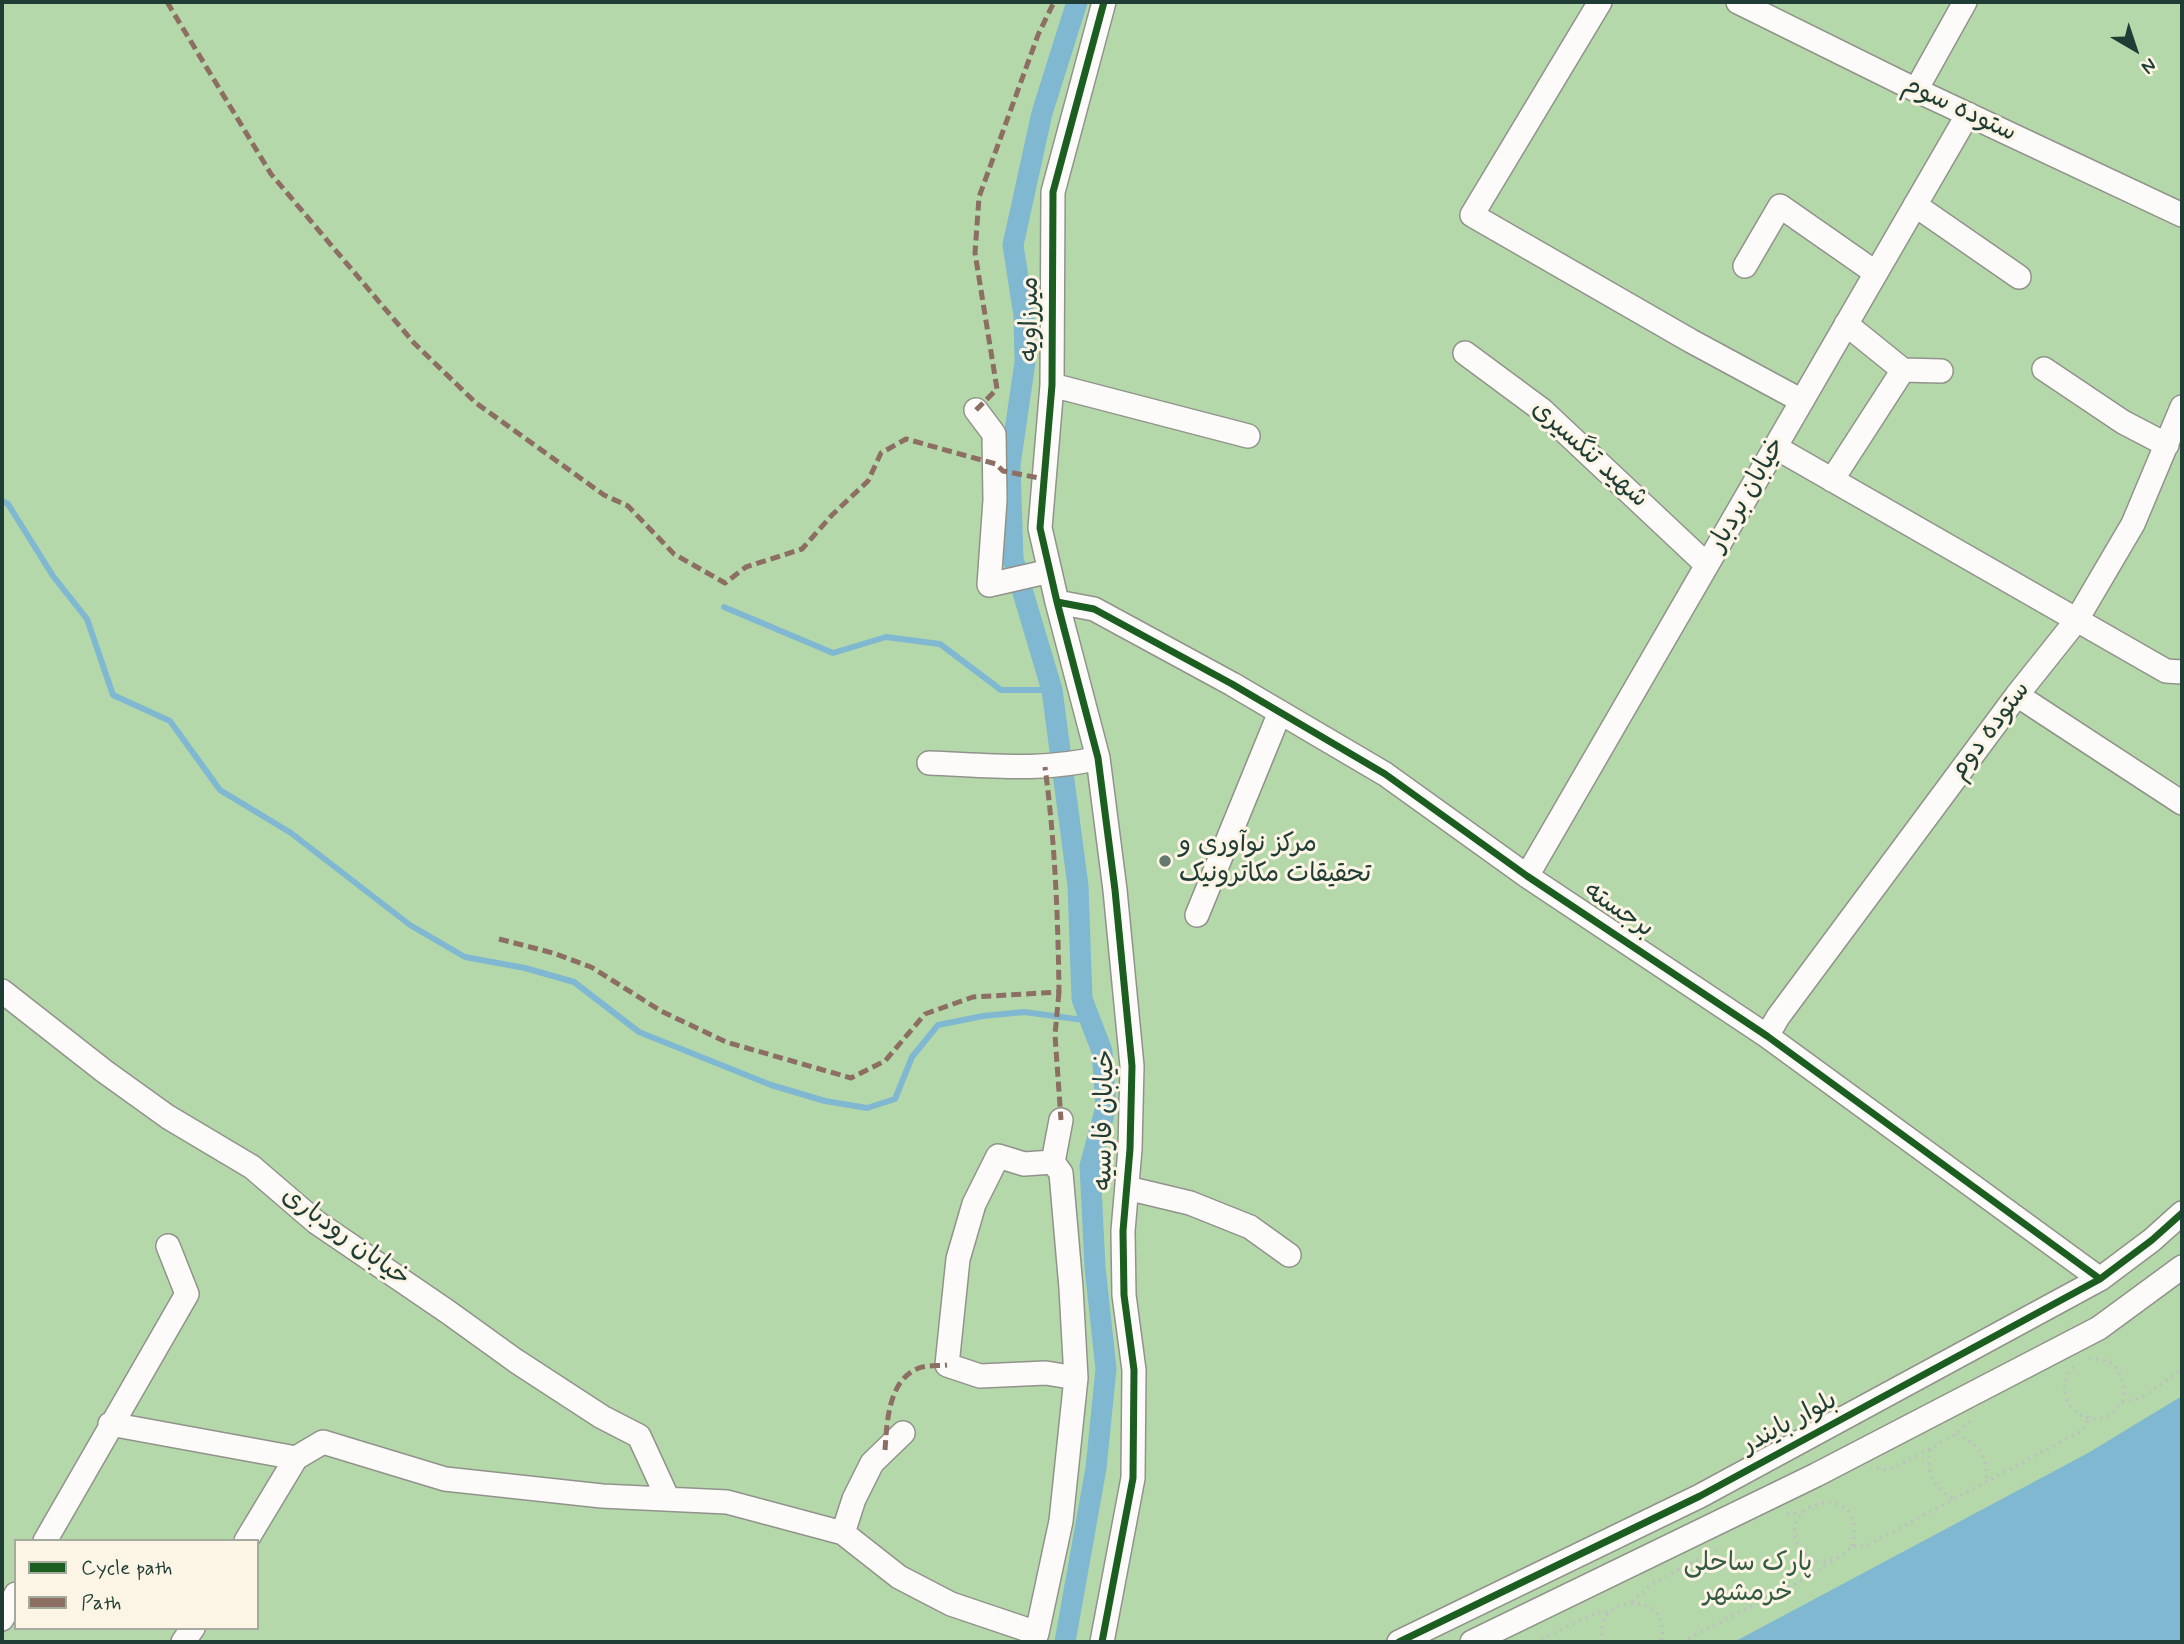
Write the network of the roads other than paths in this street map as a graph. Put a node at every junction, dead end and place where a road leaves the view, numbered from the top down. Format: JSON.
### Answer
{"nodes":[{"id":1,"x":1104,"y":2,"type":"edge"},
{"id":2,"x":1600,"y":2,"type":"edge"},
{"id":3,"x":1738,"y":2,"type":"edge"},
{"id":4,"x":1965,"y":2,"type":"edge"},
{"id":5,"x":1916,"y":90,"type":"junction"},
{"id":6,"x":1968,"y":114,"type":"junction"},
{"id":7,"x":1916,"y":205,"type":"junction"},
{"id":8,"x":2182,"y":215,"type":"edge"},
{"id":9,"x":1745,"y":266,"type":"dead end"},
{"id":10,"x":1876,"y":272,"type":"junction"},
{"id":11,"x":2019,"y":277,"type":"dead end"},
{"id":12,"x":1846,"y":324,"type":"junction"},
{"id":13,"x":1465,"y":353,"type":"dead end"},
{"id":14,"x":2044,"y":369,"type":"dead end"},
{"id":15,"x":1903,"y":370,"type":"junction"},
{"id":16,"x":1941,"y":371,"type":"dead end"},
{"id":17,"x":1052,"y":385,"type":"junction"},
{"id":18,"x":1802,"y":401,"type":"junction"},
{"id":19,"x":2182,"y":407,"type":"edge"},
{"id":20,"x":976,"y":411,"type":"dead end"},
{"id":21,"x":1248,"y":436,"type":"dead end"},
{"id":22,"x":2167,"y":446,"type":"junction"},
{"id":23,"x":1775,"y":447,"type":"junction"},
{"id":24,"x":1832,"y":480,"type":"junction"},
{"id":25,"x":1707,"y":565,"type":"junction"},
{"id":26,"x":1042,"y":573,"type":"junction"},
{"id":27,"x":1057,"y":602,"type":"junction"},
{"id":28,"x":2076,"y":621,"type":"junction"},
{"id":29,"x":2182,"y":673,"type":"edge"},
{"id":30,"x":2017,"y":695,"type":"junction"},
{"id":31,"x":1280,"y":712,"type":"junction"},
{"id":32,"x":929,"y":762,"type":"dead end"},
{"id":33,"x":1077,"y":762,"type":"junction"},
{"id":34,"x":2182,"y":803,"type":"edge"},
{"id":35,"x":1527,"y":876,"type":"junction"},
{"id":36,"x":1197,"y":915,"type":"dead end"},
{"id":37,"x":2,"y":991,"type":"edge"},
{"id":38,"x":1767,"y":1036,"type":"junction"},
{"id":39,"x":1061,"y":1120,"type":"dead end"},
{"id":40,"x":1054,"y":1162,"type":"junction"},
{"id":41,"x":1127,"y":1188,"type":"junction"},
{"id":42,"x":2182,"y":1213,"type":"edge"},
{"id":43,"x":168,"y":1246,"type":"dead end"},
{"id":44,"x":1289,"y":1255,"type":"dead end"},
{"id":45,"x":2182,"y":1267,"type":"edge"},
{"id":46,"x":2100,"y":1279,"type":"junction"},
{"id":47,"x":1076,"y":1378,"type":"junction"},
{"id":48,"x":110,"y":1424,"type":"junction"},
{"id":49,"x":903,"y":1433,"type":"dead end"},
{"id":50,"x":1799,"y":1443,"type":"junction"},
{"id":51,"x":296,"y":1458,"type":"junction"},
{"id":52,"x":1816,"y":1475,"type":"junction"},
{"id":53,"x":668,"y":1499,"type":"junction"},
{"id":54,"x":843,"y":1534,"type":"junction"},
{"id":55,"x":46,"y":1539,"type":"edge"},
{"id":56,"x":247,"y":1539,"type":"edge"},
{"id":57,"x":14,"y":1598,"type":"edge"},
{"id":58,"x":2,"y":1619,"type":"edge"},
{"id":59,"x":1035,"y":1638,"type":"edge"},
{"id":60,"x":1102,"y":1642,"type":"edge"},
{"id":61,"x":1399,"y":1642,"type":"edge"},
{"id":62,"x":1472,"y":1642,"type":"edge"}],
"edges":[{"from":1,"to":17,"type":"street","name":"میرزاویه"},
{"from":2,"to":18,"type":"street"},
{"from":3,"to":5,"type":"street","name":"ستوده سوم"},
{"from":4,"to":5,"type":"street"},
{"from":5,"to":6,"type":"street","name":"ستوده سوم"},
{"from":6,"to":7,"type":"street","name":"خیابان بردبار"},
{"from":6,"to":8,"type":"street","name":"ستوده سوم"},
{"from":7,"to":10,"type":"street","name":"خیابان بردبار"},
{"from":7,"to":11,"type":"street"},
{"from":9,"to":10,"type":"street"},
{"from":10,"to":12,"type":"street","name":"خیابان بردبار"},
{"from":12,"to":15,"type":"street"},
{"from":12,"to":18,"type":"street","name":"خیابان بردبار"},
{"from":13,"to":25,"type":"street","name":"شهید تنگسیری"},
{"from":14,"to":22,"type":"street"},
{"from":15,"to":16,"type":"street"},
{"from":15,"to":24,"type":"street"},
{"from":17,"to":21,"type":"street"},
{"from":17,"to":26,"type":"street","name":"میرزاویه"},
{"from":18,"to":23,"type":"street","name":"خیابان بردبار"},
{"from":19,"to":22,"type":"street","name":"ستوده دوم"},
{"from":20,"to":26,"type":"street"},
{"from":22,"to":28,"type":"street","name":"ستوده دوم"},
{"from":23,"to":24,"type":"street"},
{"from":23,"to":25,"type":"street","name":"خیابان بردبار"},
{"from":24,"to":28,"type":"street"},
{"from":25,"to":35,"type":"street","name":"خیابان بردبار"},
{"from":26,"to":27,"type":"street","name":"میرزاویه"},
{"from":27,"to":31,"type":"street","name":"برجسته"},
{"from":27,"to":33,"type":"street","name":"خیابان فارسیه"},
{"from":28,"to":29,"type":"street"},
{"from":28,"to":30,"type":"street","name":"ستوده دوم"},
{"from":30,"to":34,"type":"street"},
{"from":30,"to":38,"type":"street","name":"ستوده دوم"},
{"from":31,"to":35,"type":"street","name":"برجسته"},
{"from":31,"to":36,"type":"street"},
{"from":32,"to":33,"type":"street"},
{"from":33,"to":41,"type":"street","name":"خیابان فارسیه"},
{"from":35,"to":38,"type":"street","name":"برجسته"},
{"from":37,"to":53,"type":"street","name":"خیابان رودباری"},
{"from":38,"to":46,"type":"street","name":"برجسته"},
{"from":39,"to":40,"type":"street"},
{"from":40,"to":47,"type":"street","name":"خیابان فارسیه"},
{"from":40,"to":47,"type":"street","name":"خیابان فارسیه"},
{"from":41,"to":44,"type":"street"},
{"from":41,"to":60,"type":"street","name":"خیابان فارسیه"},
{"from":42,"to":46,"type":"street","name":"بلوار بایندر"},
{"from":43,"to":48,"type":"street"},
{"from":45,"to":52,"type":"street"},
{"from":46,"to":50,"type":"street","name":"بلوار بایندر"},
{"from":47,"to":59,"type":"street","name":"خیابان فارسیه"},
{"from":48,"to":51,"type":"street"},
{"from":48,"to":55,"type":"street"},
{"from":49,"to":54,"type":"street"},
{"from":50,"to":52,"type":"street"},
{"from":50,"to":61,"type":"street","name":"بلوار بایندر"},
{"from":51,"to":53,"type":"street"},
{"from":51,"to":56,"type":"street"},
{"from":52,"to":62,"type":"street"},
{"from":53,"to":54,"type":"street"},
{"from":54,"to":59,"type":"street"},
{"from":57,"to":58,"type":"street"}]}
